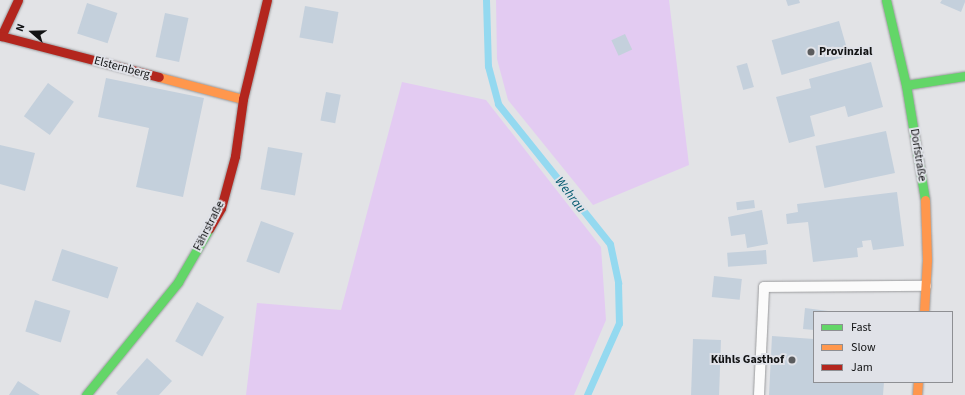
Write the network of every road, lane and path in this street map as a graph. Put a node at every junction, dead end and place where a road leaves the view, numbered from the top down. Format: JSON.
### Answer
{"nodes":[{"id":1,"x":18,"y":0,"type":"edge"},
{"id":2,"x":267,"y":0,"type":"edge"},
{"id":3,"x":886,"y":0,"type":"edge"},
{"id":4,"x":1,"y":37,"type":"edge"},
{"id":5,"x":965,"y":76,"type":"edge"},
{"id":6,"x":906,"y":85,"type":"junction"},
{"id":7,"x":243,"y":100,"type":"junction"},
{"id":8,"x":926,"y":286,"type":"junction"},
{"id":9,"x":924,"y":311,"type":"edge"},
{"id":10,"x":918,"y":383,"type":"edge"},
{"id":11,"x":86,"y":395,"type":"edge"},
{"id":12,"x":759,"y":395,"type":"edge"},
{"id":13,"x":917,"y":395,"type":"edge"}],
"edges":[{"from":1,"to":4,"type":"street","name":"Elsternberg"},
{"from":2,"to":7,"type":"street","name":"Fährstraße"},
{"from":3,"to":6,"type":"street","name":"Dorfstraße"},
{"from":4,"to":7,"type":"street","name":"Elsternberg"},
{"from":5,"to":6,"type":"street"},
{"from":6,"to":8,"type":"street","name":"Dorfstraße"},
{"from":7,"to":11,"type":"street","name":"Fährstraße"},
{"from":8,"to":9,"type":"street","name":"Dorfstraße"},
{"from":8,"to":12,"type":"lane"},
{"from":10,"to":13,"type":"street"}]}
